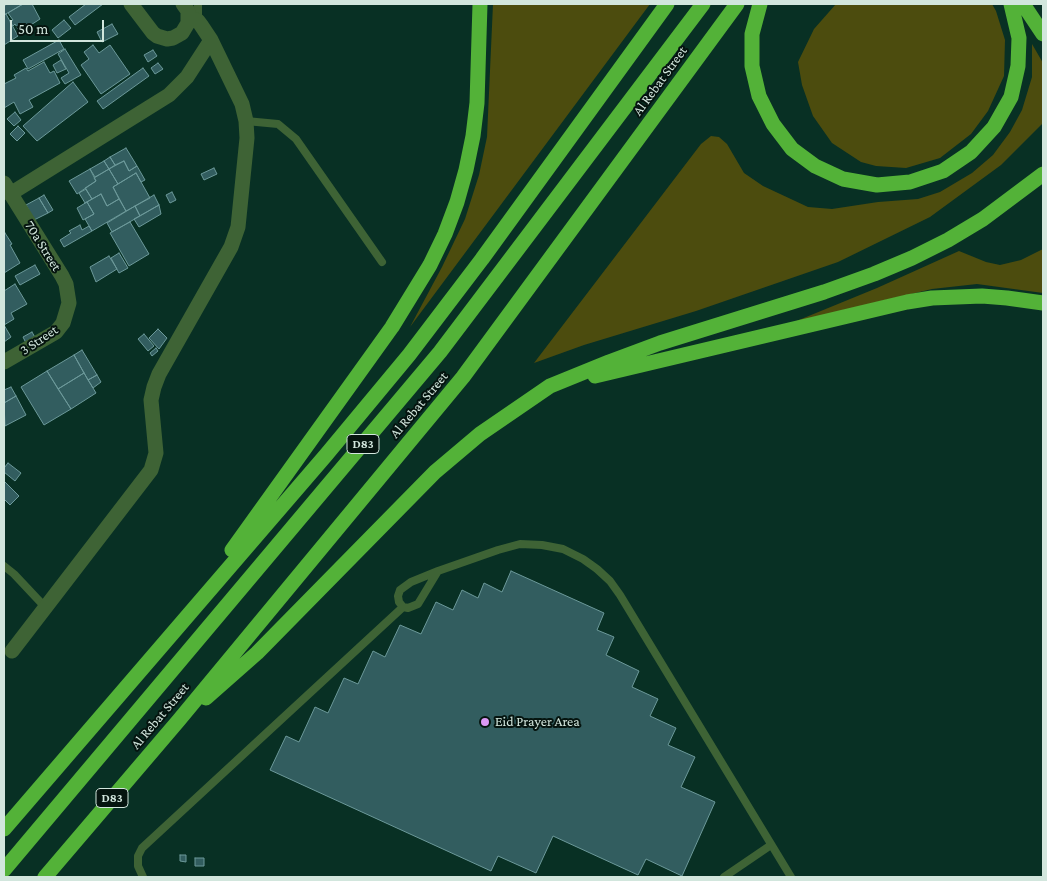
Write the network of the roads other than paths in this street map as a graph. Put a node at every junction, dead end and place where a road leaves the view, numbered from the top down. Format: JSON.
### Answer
{"nodes":[{"id":1,"x":131,"y":4,"type":"edge"},
{"id":2,"x":198,"y":4,"type":"edge"},
{"id":3,"x":667,"y":4,"type":"edge"},
{"id":4,"x":703,"y":4,"type":"edge"},
{"id":5,"x":737,"y":4,"type":"edge"},
{"id":6,"x":760,"y":4,"type":"edge"},
{"id":7,"x":1011,"y":4,"type":"edge"},
{"id":8,"x":1023,"y":4,"type":"edge"},
{"id":9,"x":480,"y":5,"type":"edge"},
{"id":10,"x":190,"y":14,"type":"edge"},
{"id":11,"x":1043,"y":34,"type":"edge"},
{"id":12,"x":211,"y":40,"type":"junction"},
{"id":13,"x":246,"y":121,"type":"junction"},
{"id":14,"x":1043,"y":174,"type":"edge"},
{"id":15,"x":6,"y":188,"type":"edge"},
{"id":16,"x":382,"y":262,"type":"dead end"},
{"id":17,"x":1043,"y":303,"type":"edge"},
{"id":18,"x":68,"y":313,"type":"joint"},
{"id":19,"x":4,"y":362,"type":"edge"},
{"id":20,"x":550,"y":386,"type":"junction"},
{"id":21,"x":4,"y":566,"type":"edge"},
{"id":22,"x":438,"y":571,"type":"junction"},
{"id":23,"x":45,"y":607,"type":"junction"},
{"id":24,"x":403,"y":607,"type":"junction"},
{"id":25,"x":177,"y":626,"type":"junction"},
{"id":26,"x":12,"y":651,"type":"dead end"},
{"id":27,"x":179,"y":720,"type":"junction"},
{"id":28,"x":4,"y":829,"type":"edge"},
{"id":29,"x":771,"y":845,"type":"junction"},
{"id":30,"x":4,"y":870,"type":"edge"},
{"id":31,"x":727,"y":876,"type":"edge"},
{"id":32,"x":45,"y":877,"type":"edge"},
{"id":33,"x":144,"y":877,"type":"edge"},
{"id":34,"x":791,"y":877,"type":"edge"}],
"edges":[{"from":1,"to":10,"type":"street"},
{"from":2,"to":10,"type":"lane"},
{"from":3,"to":25,"type":"highway"},
{"from":4,"to":30,"type":"highway","name":"Al Rebat Street","number":"D83"},
{"from":5,"to":27,"type":"highway","name":"Al Rebat Street","number":"D83"},
{"from":6,"to":7,"type":"highway"},
{"from":8,"to":11,"type":"highway"},
{"from":9,"to":25,"type":"highway"},
{"from":10,"to":12,"type":"street"},
{"from":12,"to":13,"type":"street"},
{"from":12,"to":15,"type":"street"},
{"from":13,"to":16,"type":"lane"},
{"from":13,"to":23,"type":"street"},
{"from":14,"to":20,"type":"highway"},
{"from":15,"to":18,"type":"street","name":"70a Street"},
{"from":17,"to":20,"type":"highway"},
{"from":18,"to":19,"type":"street","name":"3 Street"},
{"from":20,"to":27,"type":"highway"},
{"from":21,"to":23,"type":"lane"},
{"from":22,"to":24,"type":"lane"},
{"from":22,"to":24,"type":"lane"},
{"from":22,"to":29,"type":"lane"},
{"from":23,"to":26,"type":"street"},
{"from":24,"to":33,"type":"lane"},
{"from":25,"to":28,"type":"highway"},
{"from":27,"to":32,"type":"highway","name":"Al Rebat Street","number":"D83"},
{"from":29,"to":31,"type":"lane"},
{"from":29,"to":34,"type":"lane"}]}
